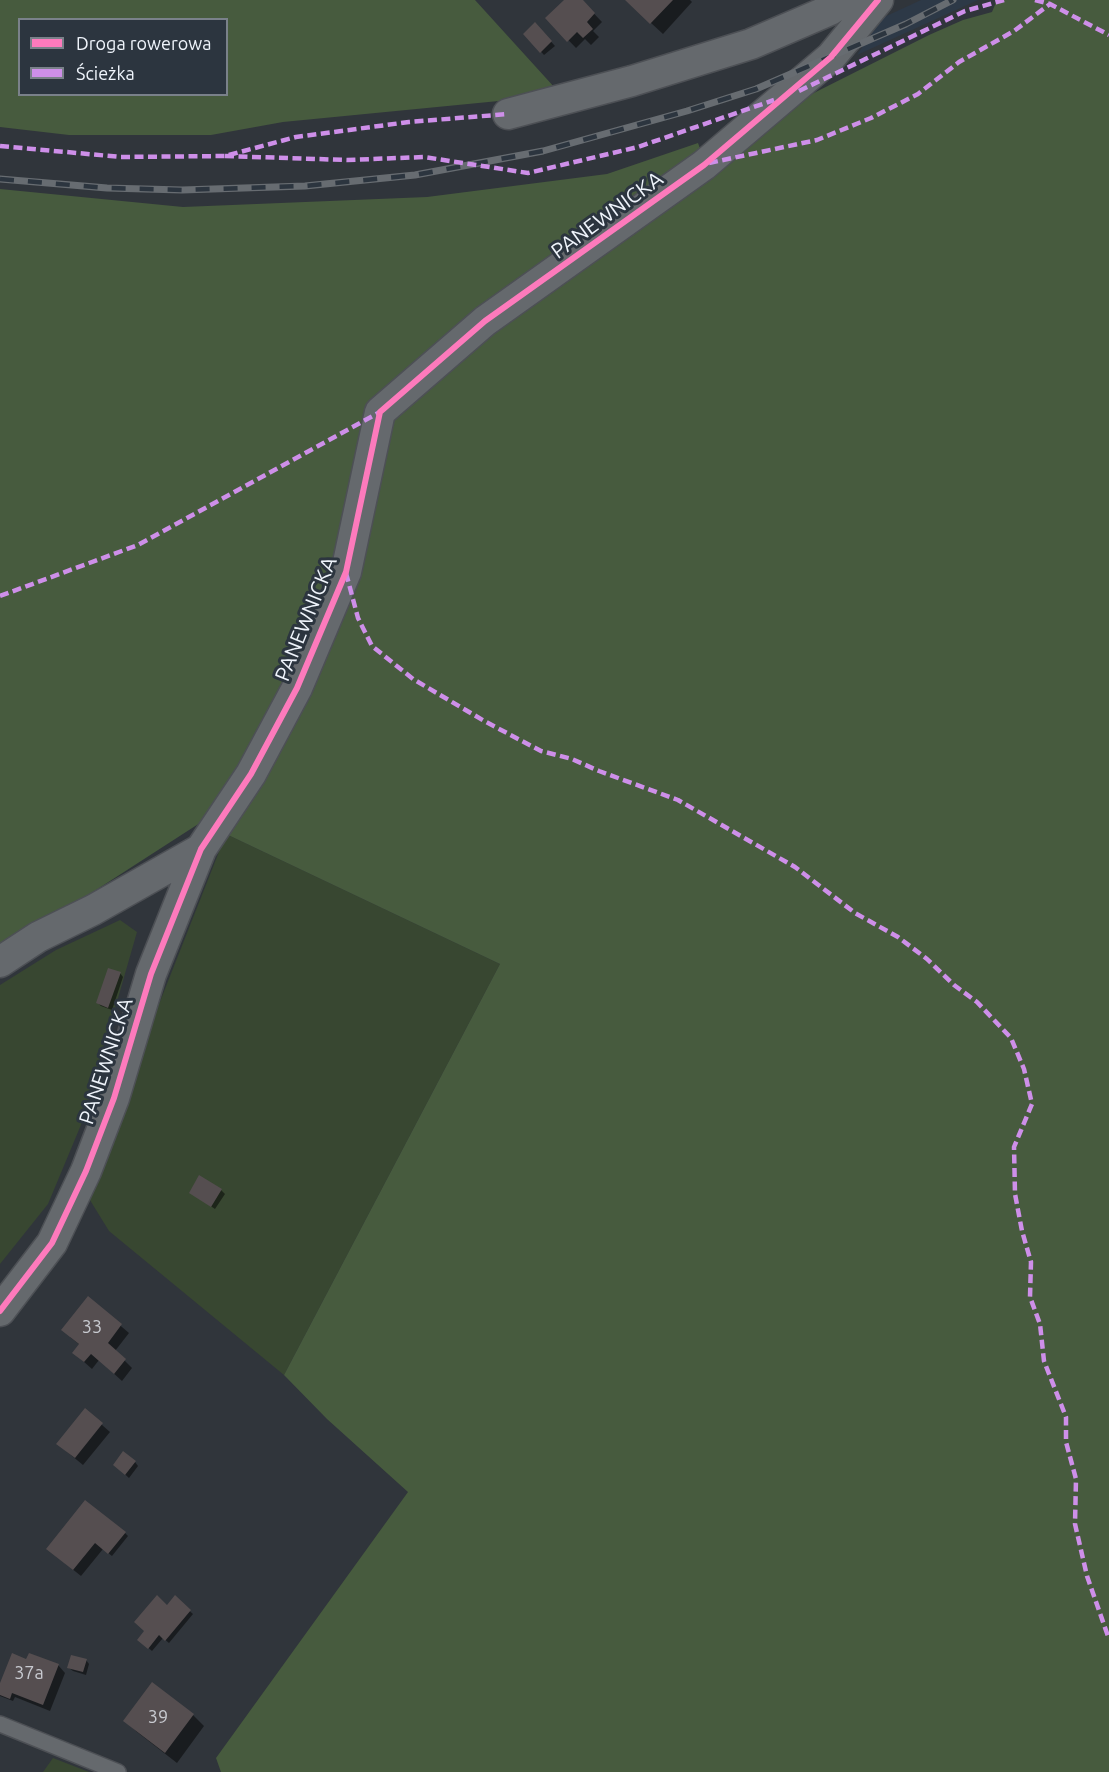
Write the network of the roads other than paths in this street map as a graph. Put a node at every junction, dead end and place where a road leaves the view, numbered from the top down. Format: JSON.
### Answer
{"nodes":[{"id":1,"x":845,"y":0,"type":"edge"},
{"id":2,"x":878,"y":0,"type":"edge"},
{"id":3,"x":507,"y":114,"type":"dead end"},
{"id":4,"x":201,"y":849,"type":"junction"},
{"id":5,"x":0,"y":962,"type":"edge"},
{"id":6,"x":0,"y":1311,"type":"edge"},
{"id":7,"x":0,"y":1724,"type":"edge"},
{"id":8,"x":118,"y":1772,"type":"edge"}],
"edges":[{"from":1,"to":3,"type":"street"},
{"from":2,"to":4,"type":"street","name":"PANEWNICKA"},
{"from":4,"to":5,"type":"street"},
{"from":4,"to":6,"type":"street","name":"PANEWNICKA"},
{"from":7,"to":8,"type":"lane"}]}
